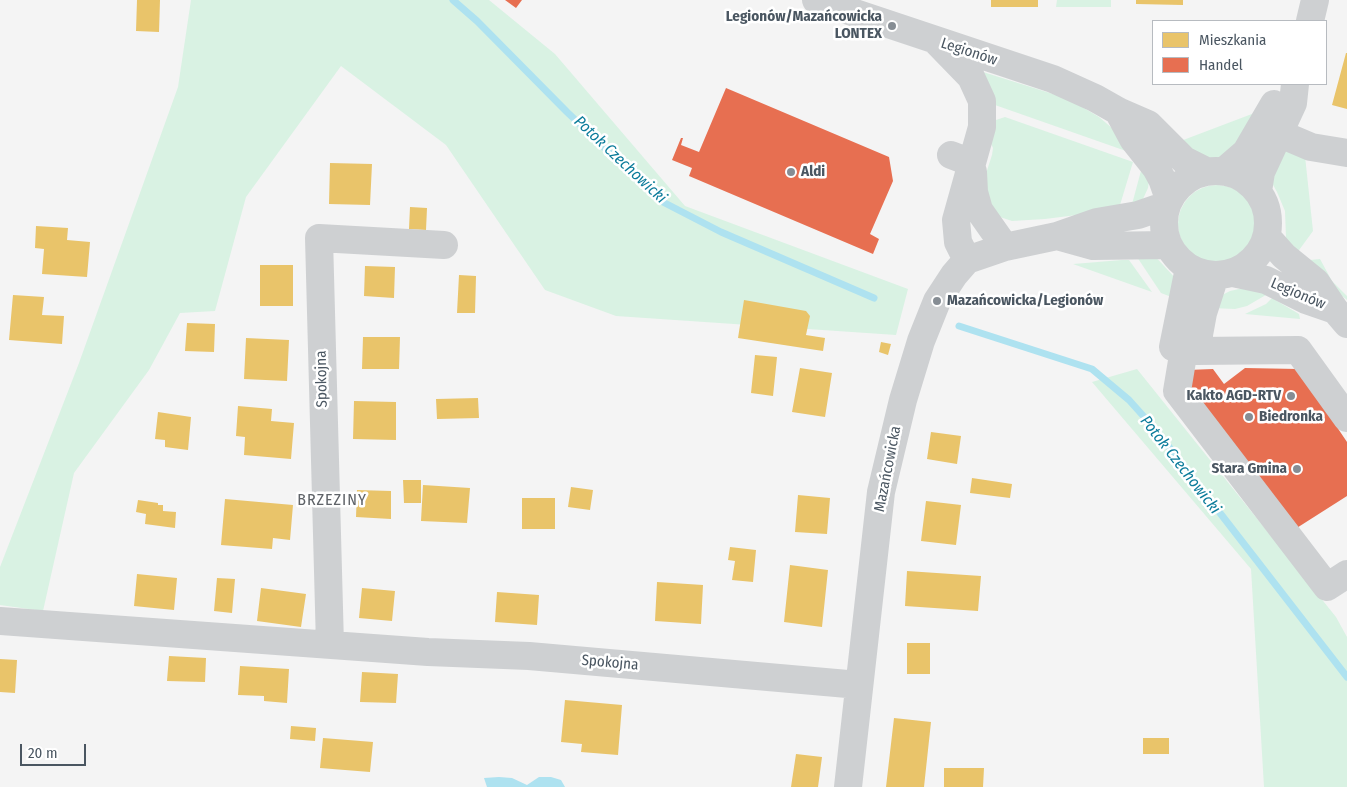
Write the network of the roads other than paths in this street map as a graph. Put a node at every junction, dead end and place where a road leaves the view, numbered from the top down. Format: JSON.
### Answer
{"nodes":[{"id":1,"x":816,"y":0,"type":"edge"},
{"id":2,"x":1315,"y":0,"type":"edge"},
{"id":3,"x":1310,"y":20,"type":"edge"},
{"id":4,"x":936,"y":41,"type":"junction"},
{"id":5,"x":1287,"y":85,"type":"edge"},
{"id":6,"x":1295,"y":85,"type":"edge"},
{"id":7,"x":1118,"y":111,"type":"junction"},
{"id":8,"x":1278,"y":133,"type":"junction"},
{"id":9,"x":1347,"y":153,"type":"edge"},
{"id":10,"x":961,"y":159,"type":"junction"},
{"id":11,"x":1215,"y":171,"type":"junction"},
{"id":12,"x":1258,"y":191,"type":"junction"},
{"id":13,"x":1168,"y":202,"type":"junction"},
{"id":14,"x":1057,"y":236,"type":"junction"},
{"id":15,"x":1267,"y":237,"type":"junction"},
{"id":16,"x":444,"y":244,"type":"dead end"},
{"id":17,"x":1168,"y":244,"type":"junction"},
{"id":18,"x":1005,"y":247,"type":"junction"},
{"id":19,"x":967,"y":260,"type":"junction"},
{"id":20,"x":1189,"y":268,"type":"junction"},
{"id":21,"x":1224,"y":274,"type":"junction"},
{"id":22,"x":1341,"y":317,"type":"edge"},
{"id":23,"x":1184,"y":349,"type":"junction"},
{"id":24,"x":1347,"y":418,"type":"edge"},
{"id":25,"x":1347,"y":574,"type":"edge"},
{"id":26,"x":0,"y":621,"type":"edge"},
{"id":27,"x":330,"y":645,"type":"junction"},
{"id":28,"x":859,"y":686,"type":"junction"},
{"id":29,"x":848,"y":787,"type":"edge"}],
"edges":[{"from":1,"to":4,"type":"street","name":"Legionów"},
{"from":2,"to":3,"type":"street"},
{"from":4,"to":7,"type":"street","name":"Legionów"},
{"from":4,"to":10,"type":"street"},
{"from":5,"to":11,"type":"street"},
{"from":6,"to":8,"type":"street"},
{"from":7,"to":11,"type":"street","name":"Legionów"},
{"from":7,"to":13,"type":"street"},
{"from":8,"to":9,"type":"street"},
{"from":8,"to":12,"type":"street"},
{"from":10,"to":18,"type":"street"},
{"from":10,"to":19,"type":"street"},
{"from":11,"to":12,"type":"street"},
{"from":11,"to":13,"type":"street"},
{"from":12,"to":15,"type":"street"},
{"from":13,"to":14,"type":"street"},
{"from":13,"to":17,"type":"street"},
{"from":14,"to":17,"type":"street"},
{"from":14,"to":18,"type":"street"},
{"from":15,"to":21,"type":"street"},
{"from":15,"to":22,"type":"street","name":"Legionów"},
{"from":16,"to":27,"type":"street","name":"Spokojna"},
{"from":17,"to":20,"type":"street"},
{"from":18,"to":19,"type":"street"},
{"from":19,"to":28,"type":"street","name":"Mazańcowicka"},
{"from":20,"to":21,"type":"street"},
{"from":20,"to":23,"type":"street"},
{"from":21,"to":22,"type":"street","name":"Legionów"},
{"from":21,"to":23,"type":"street"},
{"from":23,"to":24,"type":"street"},
{"from":23,"to":25,"type":"street"},
{"from":26,"to":27,"type":"street","name":"Spokojna"},
{"from":27,"to":28,"type":"street","name":"Spokojna"},
{"from":28,"to":29,"type":"street","name":"Mazańcowicka"}]}
